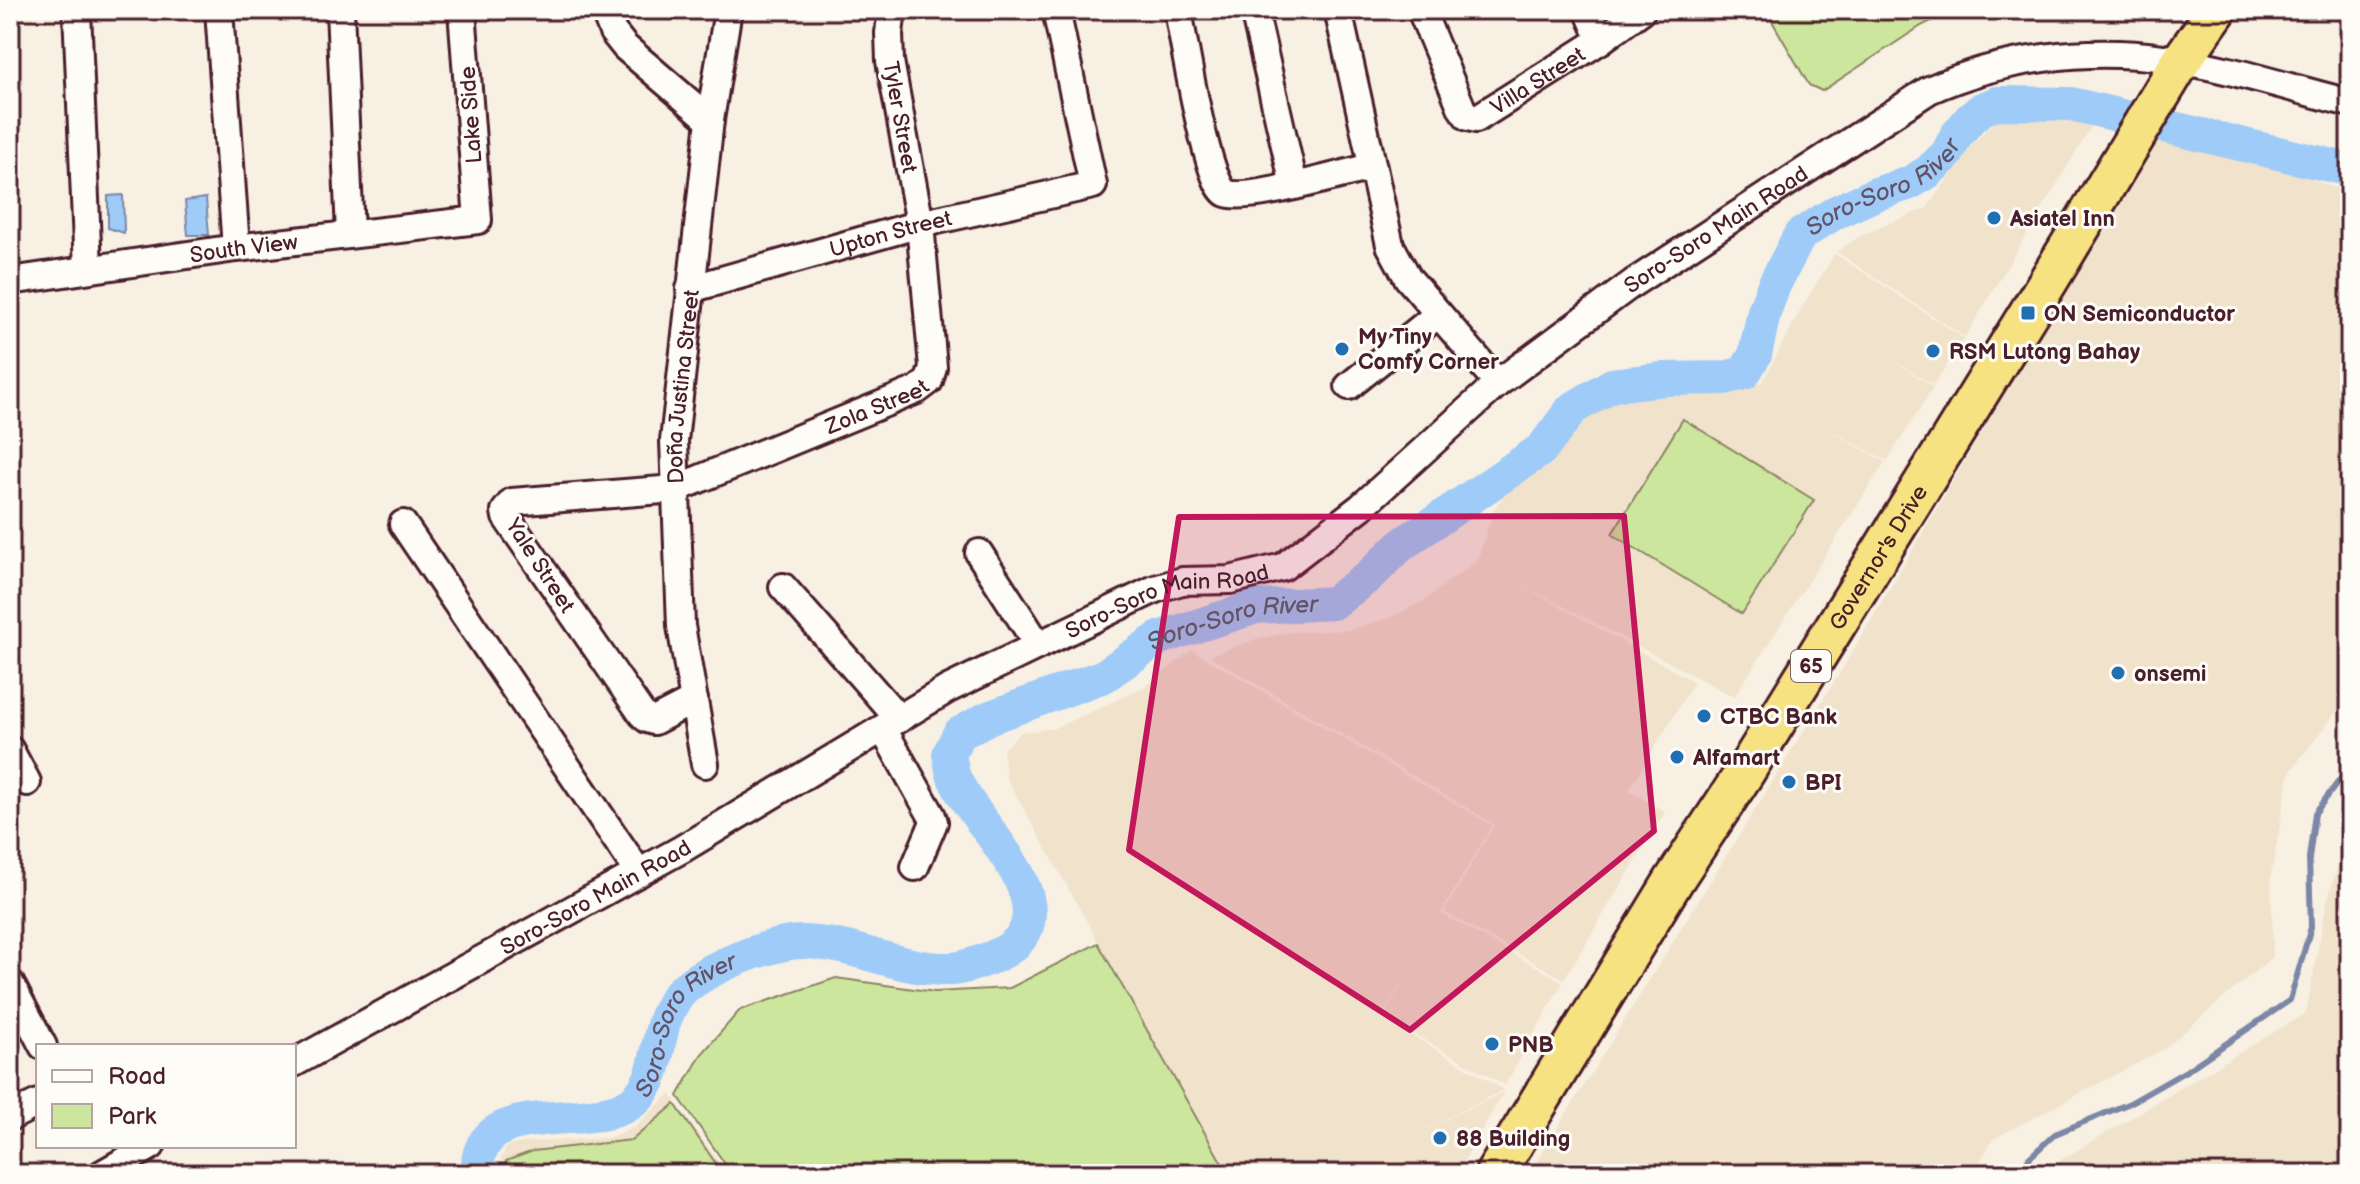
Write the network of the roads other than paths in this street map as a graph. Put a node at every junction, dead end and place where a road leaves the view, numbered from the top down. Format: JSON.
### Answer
{"nodes":[{"id":1,"x":77,"y":10,"type":"edge"},
{"id":2,"x":219,"y":10,"type":"edge"},
{"id":3,"x":340,"y":10,"type":"edge"},
{"id":4,"x":462,"y":10,"type":"edge"},
{"id":5,"x":604,"y":10,"type":"edge"},
{"id":6,"x":728,"y":10,"type":"edge"},
{"id":7,"x":892,"y":10,"type":"edge"},
{"id":8,"x":1056,"y":10,"type":"edge"},
{"id":9,"x":1178,"y":10,"type":"edge"},
{"id":10,"x":1254,"y":10,"type":"edge"},
{"id":11,"x":1338,"y":10,"type":"edge"},
{"id":12,"x":1421,"y":10,"type":"edge"},
{"id":13,"x":1588,"y":10,"type":"edge"},
{"id":14,"x":1642,"y":10,"type":"edge"},
{"id":15,"x":2217,"y":10,"type":"edge"},
{"id":16,"x":1601,"y":40,"type":"junction"},
{"id":17,"x":2175,"y":72,"type":"junction"},
{"id":18,"x":2350,"y":103,"type":"edge"},
{"id":19,"x":710,"y":120,"type":"junction"},
{"id":20,"x":1371,"y":167,"type":"junction"},
{"id":21,"x":1294,"y":185,"type":"junction"},
{"id":22,"x":478,"y":220,"type":"joint"},
{"id":23,"x":920,"y":224,"type":"junction"},
{"id":24,"x":350,"y":234,"type":"junction"},
{"id":25,"x":236,"y":248,"type":"junction"},
{"id":26,"x":88,"y":269,"type":"junction"},
{"id":27,"x":10,"y":281,"type":"edge"},
{"id":28,"x":690,"y":289,"type":"junction"},
{"id":29,"x":1437,"y":315,"type":"junction"},
{"id":30,"x":1498,"y":383,"type":"junction"},
{"id":31,"x":1349,"y":386,"type":"dead end"},
{"id":32,"x":675,"y":489,"type":"junction"},
{"id":33,"x":403,"y":524,"type":"dead end"},
{"id":34,"x":979,"y":553,"type":"dead end"},
{"id":35,"x":783,"y":587,"type":"dead end"},
{"id":36,"x":1038,"y":645,"type":"junction"},
{"id":37,"x":694,"y":700,"type":"junction"},
{"id":38,"x":891,"y":724,"type":"junction"},
{"id":39,"x":10,"y":750,"type":"edge"},
{"id":40,"x":705,"y":764,"type":"dead end"},
{"id":41,"x":27,"y":782,"type":"dead end"},
{"id":42,"x":915,"y":867,"type":"dead end"},
{"id":43,"x":639,"y":873,"type":"junction"},
{"id":44,"x":10,"y":983,"type":"edge"},
{"id":45,"x":42,"y":1044,"type":"edge"},
{"id":46,"x":296,"y":1062,"type":"edge"},
{"id":47,"x":36,"y":1104,"type":"edge"},
{"id":48,"x":10,"y":1117,"type":"edge"},
{"id":49,"x":148,"y":1148,"type":"edge"},
{"id":50,"x":102,"y":1174,"type":"edge"},
{"id":51,"x":1495,"y":1174,"type":"edge"}],
"edges":[{"from":1,"to":26,"type":"street"},
{"from":2,"to":25,"type":"street"},
{"from":3,"to":24,"type":"street"},
{"from":4,"to":22,"type":"street","name":"Lake Side"},
{"from":5,"to":19,"type":"street"},
{"from":6,"to":19,"type":"street","name":"Doña Justina Street"},
{"from":7,"to":23,"type":"street","name":"Tyler Street"},
{"from":8,"to":23,"type":"street","name":"Upton Street"},
{"from":9,"to":21,"type":"street"},
{"from":10,"to":21,"type":"street"},
{"from":11,"to":20,"type":"street"},
{"from":12,"to":16,"type":"street","name":"Villa Street"},
{"from":13,"to":16,"type":"street"},
{"from":14,"to":16,"type":"street","name":"Villa Street"},
{"from":15,"to":17,"type":"highway","number":"65"},
{"from":17,"to":18,"type":"street","name":"Soro-Soro Main Road"},
{"from":17,"to":30,"type":"street","name":"Soro-Soro Main Road"},
{"from":17,"to":51,"type":"highway","name":"Governor's Drive","number":"65"},
{"from":19,"to":28,"type":"street","name":"Doña Justina Street"},
{"from":20,"to":21,"type":"street"},
{"from":20,"to":29,"type":"street"},
{"from":22,"to":24,"type":"street","name":"South View"},
{"from":23,"to":28,"type":"street","name":"Upton Street"},
{"from":23,"to":32,"type":"street","name":"Zola Street"},
{"from":24,"to":25,"type":"street","name":"South View"},
{"from":25,"to":26,"type":"street","name":"South View"},
{"from":26,"to":27,"type":"street","name":"South View"},
{"from":28,"to":32,"type":"street","name":"Doña Justina Street"},
{"from":29,"to":30,"type":"street"},
{"from":29,"to":31,"type":"street"},
{"from":30,"to":36,"type":"street","name":"Soro-Soro Main Road"},
{"from":32,"to":37,"type":"street","name":"Doña Justina Street"},
{"from":32,"to":37,"type":"street","name":"Yale Street"},
{"from":33,"to":43,"type":"street"},
{"from":34,"to":36,"type":"street"},
{"from":35,"to":38,"type":"street"},
{"from":36,"to":38,"type":"street","name":"Soro-Soro Main Road"},
{"from":37,"to":40,"type":"street","name":"Doña Justina Street"},
{"from":38,"to":42,"type":"street"},
{"from":38,"to":43,"type":"street","name":"Soro-Soro Main Road"},
{"from":39,"to":41,"type":"street"},
{"from":43,"to":46,"type":"street","name":"Soro-Soro Main Road"},
{"from":44,"to":45,"type":"street"},
{"from":47,"to":48,"type":"street"},
{"from":49,"to":50,"type":"street"}]}
